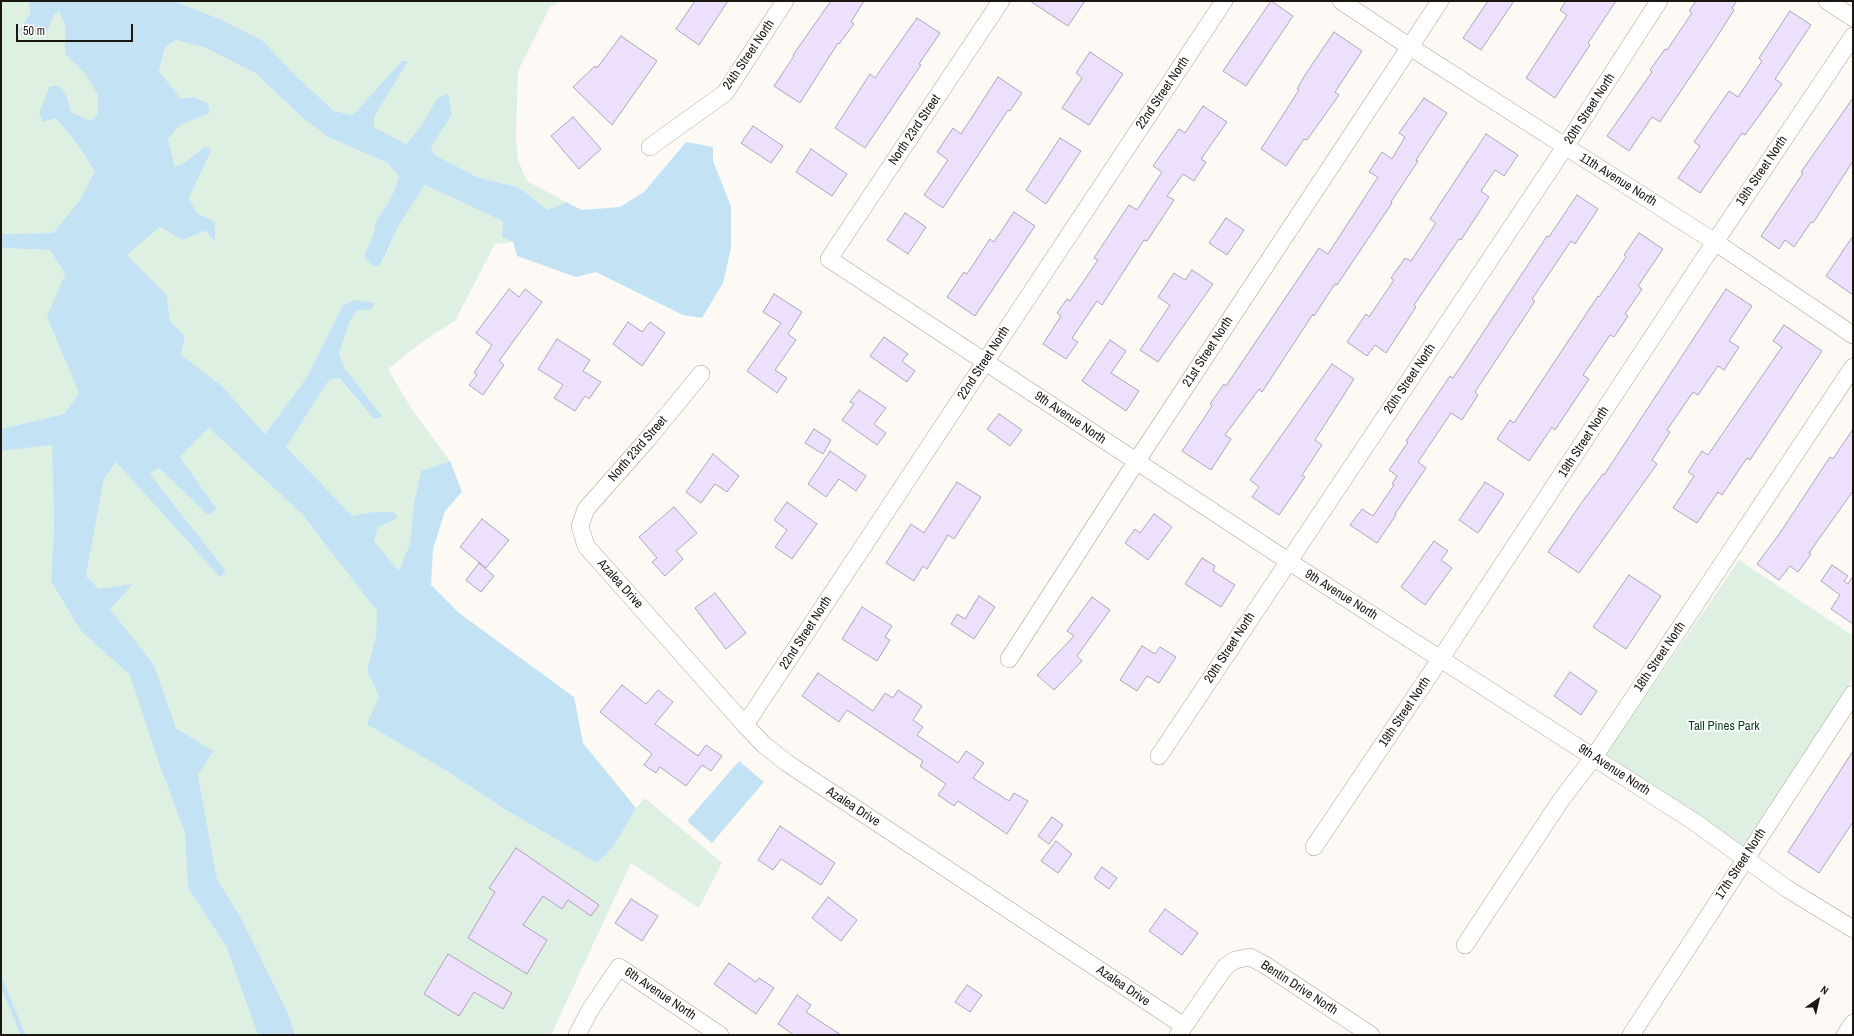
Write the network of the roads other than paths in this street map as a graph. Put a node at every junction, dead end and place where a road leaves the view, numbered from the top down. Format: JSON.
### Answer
{"nodes":[{"id":1,"x":785,"y":1,"type":"edge"},
{"id":2,"x":1001,"y":1,"type":"edge"},
{"id":3,"x":1224,"y":1,"type":"edge"},
{"id":4,"x":1341,"y":1,"type":"edge"},
{"id":5,"x":1440,"y":1,"type":"edge"},
{"id":6,"x":1659,"y":1,"type":"edge"},
{"id":7,"x":1827,"y":1,"type":"edge"},
{"id":8,"x":1853,"y":18,"type":"edge"},
{"id":9,"x":1853,"y":36,"type":"edge"},
{"id":10,"x":1410,"y":47,"type":"junction"},
{"id":11,"x":650,"y":147,"type":"dead end"},
{"id":12,"x":1565,"y":147,"type":"junction"},
{"id":13,"x":1715,"y":242,"type":"junction"},
{"id":14,"x":829,"y":259,"type":"joint"},
{"id":15,"x":1853,"y":335,"type":"edge"},
{"id":16,"x":985,"y":361,"type":"junction"},
{"id":17,"x":1853,"y":367,"type":"edge"},
{"id":18,"x":701,"y":374,"type":"dead end"},
{"id":19,"x":1136,"y":462,"type":"junction"},
{"id":20,"x":580,"y":526,"type":"joint"},
{"id":21,"x":1288,"y":561,"type":"junction"},
{"id":22,"x":1442,"y":658,"type":"junction"},
{"id":23,"x":1009,"y":659,"type":"dead end"},
{"id":24,"x":1853,"y":694,"type":"edge"},
{"id":25,"x":745,"y":725,"type":"junction"},
{"id":26,"x":1159,"y":756,"type":"dead end"},
{"id":27,"x":1594,"y":757,"type":"junction"},
{"id":28,"x":1314,"y":847,"type":"dead end"},
{"id":29,"x":1745,"y":858,"type":"junction"},
{"id":30,"x":1853,"y":930,"type":"edge"},
{"id":31,"x":1465,"y":945,"type":"dead end"},
{"id":32,"x":1853,"y":1023,"type":"edge"},
{"id":33,"x":1181,"y":1030,"type":"edge"},
{"id":34,"x":577,"y":1035,"type":"edge"},
{"id":35,"x":720,"y":1035,"type":"edge"},
{"id":36,"x":1371,"y":1035,"type":"edge"},
{"id":37,"x":1631,"y":1035,"type":"edge"},
{"id":38,"x":1845,"y":1035,"type":"edge"}],
"edges":[{"from":1,"to":11,"type":"street","name":"24th Street North"},
{"from":2,"to":14,"type":"street","name":"North 23rd Street"},
{"from":3,"to":16,"type":"street","name":"22nd Street North"},
{"from":4,"to":10,"type":"street","name":"11th Avenue North"},
{"from":5,"to":10,"type":"street","name":"21st Street North"},
{"from":6,"to":12,"type":"street","name":"20th Street North"},
{"from":7,"to":8,"type":"street"},
{"from":9,"to":13,"type":"street","name":"19th Street North"},
{"from":10,"to":12,"type":"street","name":"11th Avenue North"},
{"from":10,"to":19,"type":"street","name":"21st Street North"},
{"from":12,"to":13,"type":"street","name":"11th Avenue North"},
{"from":12,"to":21,"type":"street","name":"20th Street North"},
{"from":13,"to":15,"type":"street","name":"11th Avenue North"},
{"from":13,"to":22,"type":"street","name":"19th Street North"},
{"from":14,"to":16,"type":"street","name":"9th Avenue North"},
{"from":16,"to":19,"type":"street","name":"9th Avenue North"},
{"from":16,"to":25,"type":"street","name":"22nd Street North"},
{"from":17,"to":27,"type":"street","name":"18th Street North"},
{"from":18,"to":20,"type":"street","name":"North 23rd Street"},
{"from":19,"to":21,"type":"street","name":"9th Avenue North"},
{"from":19,"to":23,"type":"street","name":"21st Street North"},
{"from":20,"to":25,"type":"street","name":"Azalea Drive"},
{"from":21,"to":22,"type":"street","name":"9th Avenue North"},
{"from":21,"to":26,"type":"street","name":"20th Street North"},
{"from":22,"to":27,"type":"street","name":"9th Avenue North"},
{"from":22,"to":28,"type":"street","name":"19th Street North"},
{"from":24,"to":29,"type":"street","name":"17th Street North"},
{"from":25,"to":33,"type":"street","name":"Azalea Drive"},
{"from":27,"to":29,"type":"street","name":"9th Avenue North"},
{"from":27,"to":31,"type":"street","name":"18th Street North"},
{"from":29,"to":30,"type":"street","name":"9th Avenue North"},
{"from":29,"to":37,"type":"street","name":"17th Street North"},
{"from":32,"to":38,"type":"street"},
{"from":33,"to":36,"type":"street","name":"Bentin Drive North"},
{"from":34,"to":35,"type":"street","name":"6th Avenue North"}]}
